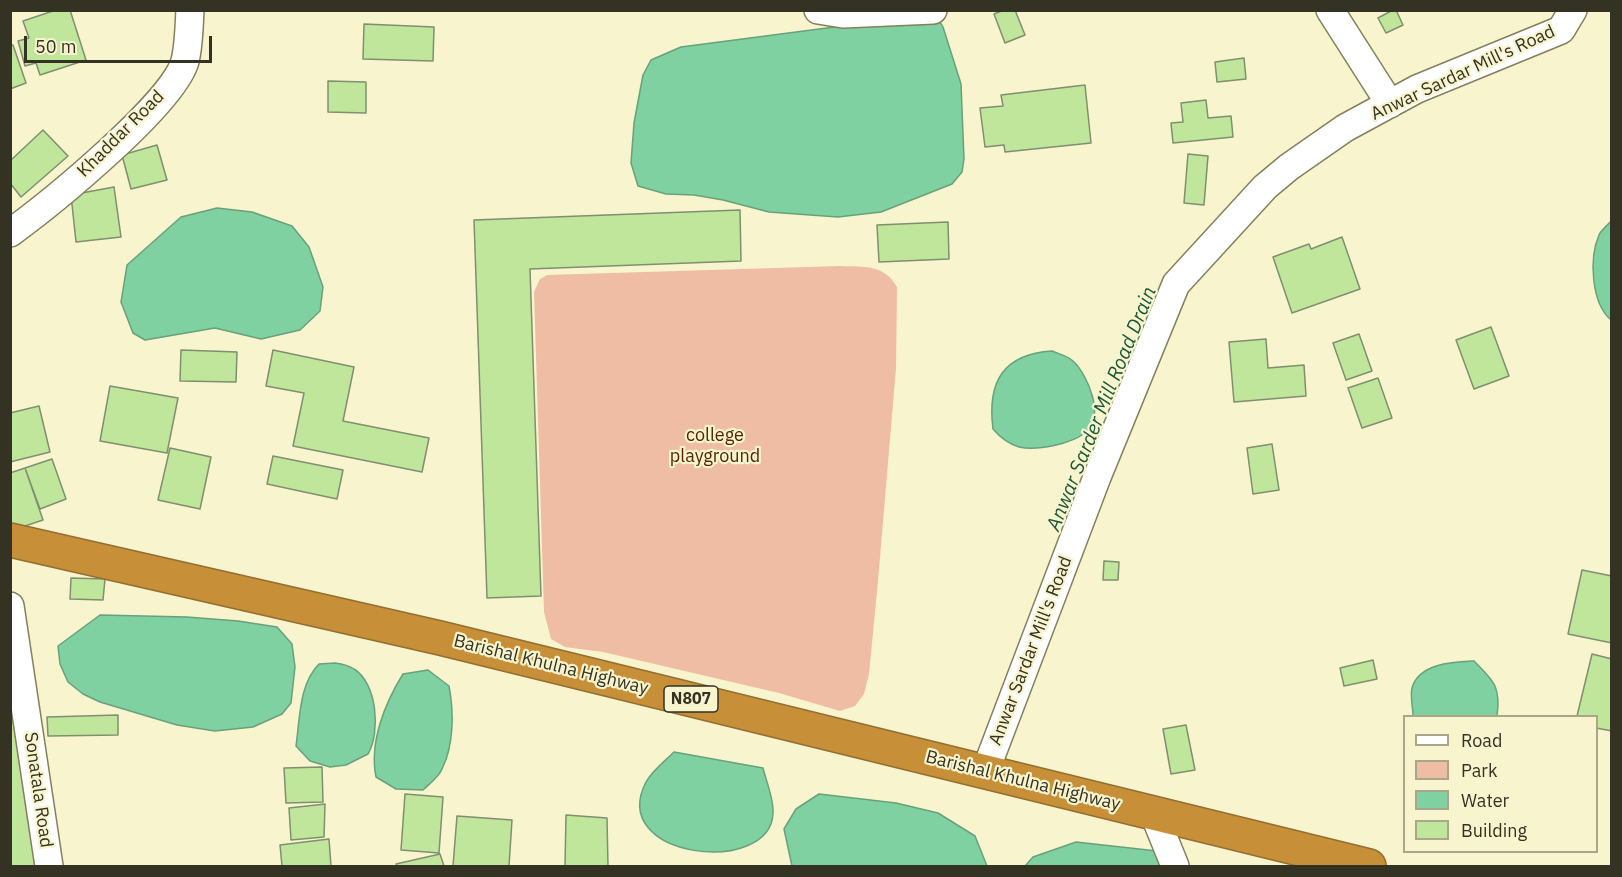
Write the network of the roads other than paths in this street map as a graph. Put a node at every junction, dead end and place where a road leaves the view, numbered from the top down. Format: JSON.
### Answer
{"nodes":[{"id":1,"x":190,"y":10,"type":"edge"},
{"id":2,"x":818,"y":10,"type":"edge"},
{"id":3,"x":933,"y":10,"type":"edge"},
{"id":4,"x":1330,"y":10,"type":"edge"},
{"id":5,"x":1573,"y":10,"type":"edge"},
{"id":6,"x":1390,"y":104,"type":"junction"},
{"id":7,"x":10,"y":233,"type":"edge"},
{"id":8,"x":10,"y":540,"type":"edge"},
{"id":9,"x":10,"y":606,"type":"edge"},
{"id":10,"x":985,"y":772,"type":"junction"},
{"id":11,"x":1154,"y":814,"type":"junction"},
{"id":12,"x":49,"y":867,"type":"edge"},
{"id":13,"x":1175,"y":867,"type":"edge"},
{"id":14,"x":1369,"y":867,"type":"edge"}],
"edges":[{"from":1,"to":7,"type":"street","name":"Khaddar Road"},
{"from":2,"to":3,"type":"street"},
{"from":4,"to":6,"type":"street"},
{"from":5,"to":6,"type":"street","name":"Anwar Sardar Mill's Road"},
{"from":6,"to":10,"type":"street","name":"Anwar Sardar Mill's Road"},
{"from":8,"to":10,"type":"highway","name":"Barishal Khulna Highway","number":"N807"},
{"from":9,"to":12,"type":"street","name":"Sonatala Road"},
{"from":10,"to":11,"type":"highway","name":"Barishal Khulna Highway","number":"N807"},
{"from":11,"to":13,"type":"street"},
{"from":11,"to":14,"type":"highway","name":"Barishal Khulna Highway","number":"N807"}]}
